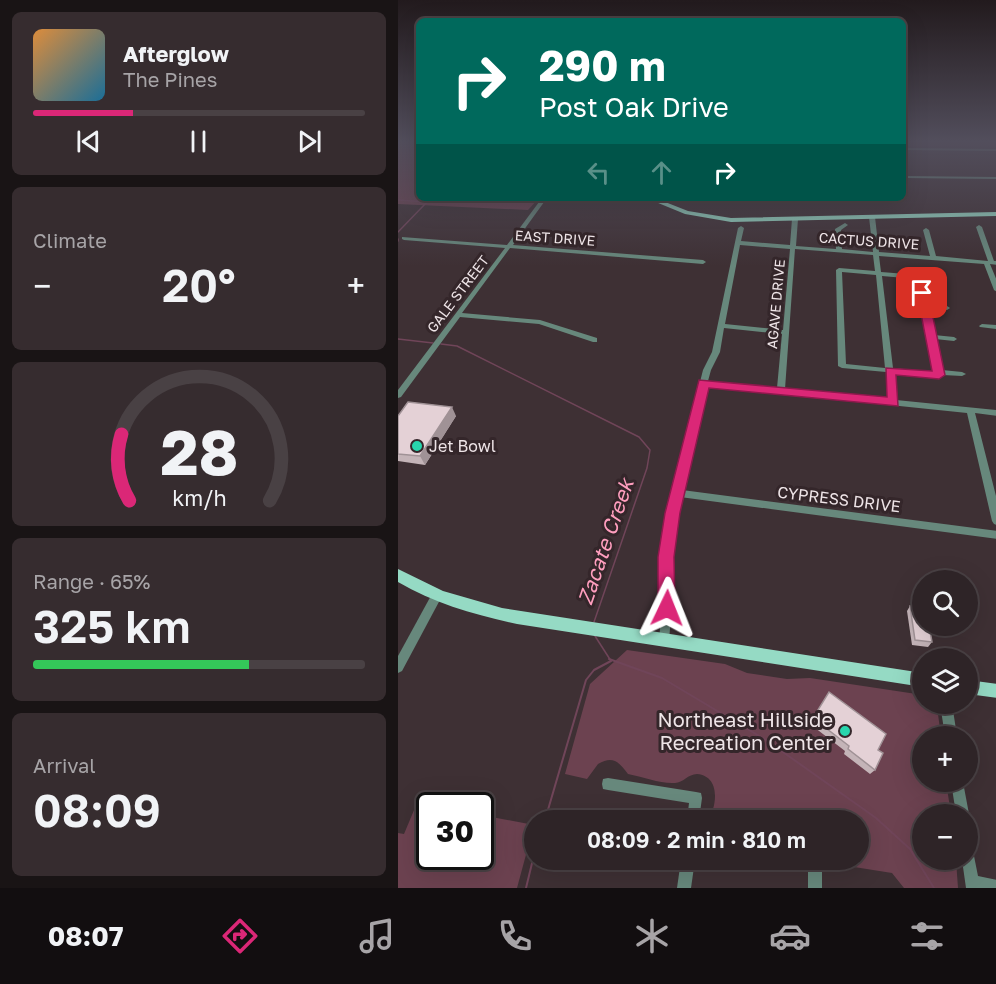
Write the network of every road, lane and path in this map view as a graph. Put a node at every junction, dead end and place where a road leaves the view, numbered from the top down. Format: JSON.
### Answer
{"nodes":[{"id":1,"x":543,"y":201,"type":"edge"},
{"id":2,"x":655,"y":201,"type":"edge"},
{"id":3,"x":996,"y":214,"type":"edge"},
{"id":4,"x":872,"y":217,"type":"junction"},
{"id":5,"x":795,"y":219,"type":"junction"},
{"id":6,"x":845,"y":225,"type":"dead end"},
{"id":7,"x":979,"y":227,"type":"dead end"},
{"id":8,"x":741,"y":228,"type":"dead end"},
{"id":9,"x":926,"y":230,"type":"dead end"},
{"id":10,"x":404,"y":238,"type":"dead end"},
{"id":11,"x":739,"y":243,"type":"junction"},
{"id":12,"x":509,"y":246,"type":"junction"},
{"id":13,"x":793,"y":248,"type":"junction"},
{"id":14,"x":839,"y":251,"type":"junction"},
{"id":15,"x":876,"y":254,"type":"junction"},
{"id":16,"x":933,"y":258,"type":"junction"},
{"id":17,"x":703,"y":261,"type":"dead end"},
{"id":18,"x":992,"y":263,"type":"edge"},
{"id":19,"x":879,"y":274,"type":"junction"},
{"id":20,"x":919,"y":278,"type":"junction"},
{"id":21,"x":939,"y":281,"type":"dead end"},
{"id":22,"x":996,"y":290,"type":"edge"},
{"id":23,"x":925,"y":306,"type":"junction"},
{"id":24,"x":947,"y":308,"type":"dead end"},
{"id":25,"x":457,"y":315,"type":"junction"},
{"id":26,"x":722,"y":326,"type":"junction"},
{"id":27,"x":982,"y":326,"type":"dead end"},
{"id":28,"x":996,"y":327,"type":"edge"},
{"id":29,"x":786,"y":332,"type":"junction"},
{"id":30,"x":931,"y":337,"type":"junction"},
{"id":31,"x":954,"y":339,"type":"dead end"},
{"id":32,"x":595,"y":340,"type":"dead end"},
{"id":33,"x":890,"y":371,"type":"junction"},
{"id":34,"x":939,"y":374,"type":"junction"},
{"id":35,"x":962,"y":374,"type":"dead end"},
{"id":36,"x":704,"y":383,"type":"junction"},
{"id":37,"x":781,"y":391,"type":"junction"},
{"id":38,"x":398,"y":395,"type":"edge"},
{"id":39,"x":893,"y":402,"type":"junction"},
{"id":40,"x":970,"y":410,"type":"junction"},
{"id":41,"x":996,"y":413,"type":"edge"},
{"id":42,"x":678,"y":493,"type":"junction"},
{"id":43,"x":996,"y":521,"type":"edge"},
{"id":44,"x":996,"y":535,"type":"edge"},
{"id":45,"x":398,"y":575,"type":"edge"},
{"id":46,"x":437,"y":595,"type":"junction"},
{"id":47,"x":664,"y":641,"type":"junction"},
{"id":48,"x":398,"y":667,"type":"edge"},
{"id":49,"x":912,"y":678,"type":"edge"},
{"id":50,"x":978,"y":688,"type":"edge"},
{"id":51,"x":996,"y":691,"type":"edge"},
{"id":52,"x":608,"y":784,"type":"dead end"},
{"id":53,"x":694,"y":810,"type":"edge"},
{"id":54,"x":687,"y":870,"type":"edge"},
{"id":55,"x":815,"y":870,"type":"edge"},
{"id":56,"x":970,"y":870,"type":"edge"},
{"id":57,"x":972,"y":885,"type":"edge"},
{"id":58,"x":996,"y":887,"type":"edge"},
{"id":59,"x":684,"y":888,"type":"edge"},
{"id":60,"x":815,"y":888,"type":"edge"}],
"edges":[{"from":1,"to":12,"type":"street","name":"GALE STREET"},
{"from":2,"to":5,"type":"main road"},
{"from":3,"to":4,"type":"main road"},
{"from":4,"to":5,"type":"main road"},
{"from":4,"to":15,"type":"street"},
{"from":5,"to":13,"type":"street","name":"AGAVE DRIVE"},
{"from":6,"to":14,"type":"street"},
{"from":7,"to":18,"type":"street"},
{"from":8,"to":11,"type":"street"},
{"from":9,"to":16,"type":"street"},
{"from":10,"to":12,"type":"street","name":"EAST DRIVE"},
{"from":11,"to":13,"type":"street","name":"CACTUS DRIVE"},
{"from":11,"to":26,"type":"street"},
{"from":12,"to":17,"type":"street","name":"EAST DRIVE"},
{"from":12,"to":25,"type":"street","name":"GALE STREET"},
{"from":13,"to":14,"type":"street","name":"CACTUS DRIVE"},
{"from":13,"to":29,"type":"street","name":"AGAVE DRIVE"},
{"from":14,"to":15,"type":"street","name":"CACTUS DRIVE"},
{"from":15,"to":16,"type":"street","name":"CACTUS DRIVE"},
{"from":15,"to":19,"type":"street"},
{"from":16,"to":18,"type":"street","name":"CACTUS DRIVE"},
{"from":18,"to":22,"type":"street"},
{"from":19,"to":20,"type":"street"},
{"from":19,"to":33,"type":"street"},
{"from":19,"to":33,"type":"street"},
{"from":20,"to":21,"type":"street"},
{"from":20,"to":23,"type":"street"},
{"from":23,"to":24,"type":"street"},
{"from":23,"to":30,"type":"street"},
{"from":25,"to":32,"type":"street"},
{"from":25,"to":38,"type":"street","name":"GALE STREET"},
{"from":26,"to":29,"type":"street"},
{"from":26,"to":36,"type":"street"},
{"from":27,"to":28,"type":"street"},
{"from":29,"to":37,"type":"street","name":"AGAVE DRIVE"},
{"from":30,"to":31,"type":"street"},
{"from":30,"to":34,"type":"street"},
{"from":33,"to":34,"type":"street"},
{"from":33,"to":39,"type":"street"},
{"from":34,"to":35,"type":"street"},
{"from":36,"to":37,"type":"street"},
{"from":36,"to":42,"type":"street"},
{"from":37,"to":39,"type":"street"},
{"from":39,"to":40,"type":"street"},
{"from":40,"to":41,"type":"street"},
{"from":40,"to":43,"type":"street"},
{"from":42,"to":44,"type":"street","name":"CYPRESS DRIVE"},
{"from":42,"to":47,"type":"street"},
{"from":45,"to":46,"type":"main road"},
{"from":46,"to":47,"type":"main road"},
{"from":46,"to":48,"type":"street"},
{"from":47,"to":49,"type":"main road"},
{"from":50,"to":51,"type":"main road"},
{"from":52,"to":53,"type":"street"},
{"from":54,"to":59,"type":"street"},
{"from":55,"to":60,"type":"street"},
{"from":56,"to":57,"type":"street"},
{"from":57,"to":58,"type":"street"}]}
